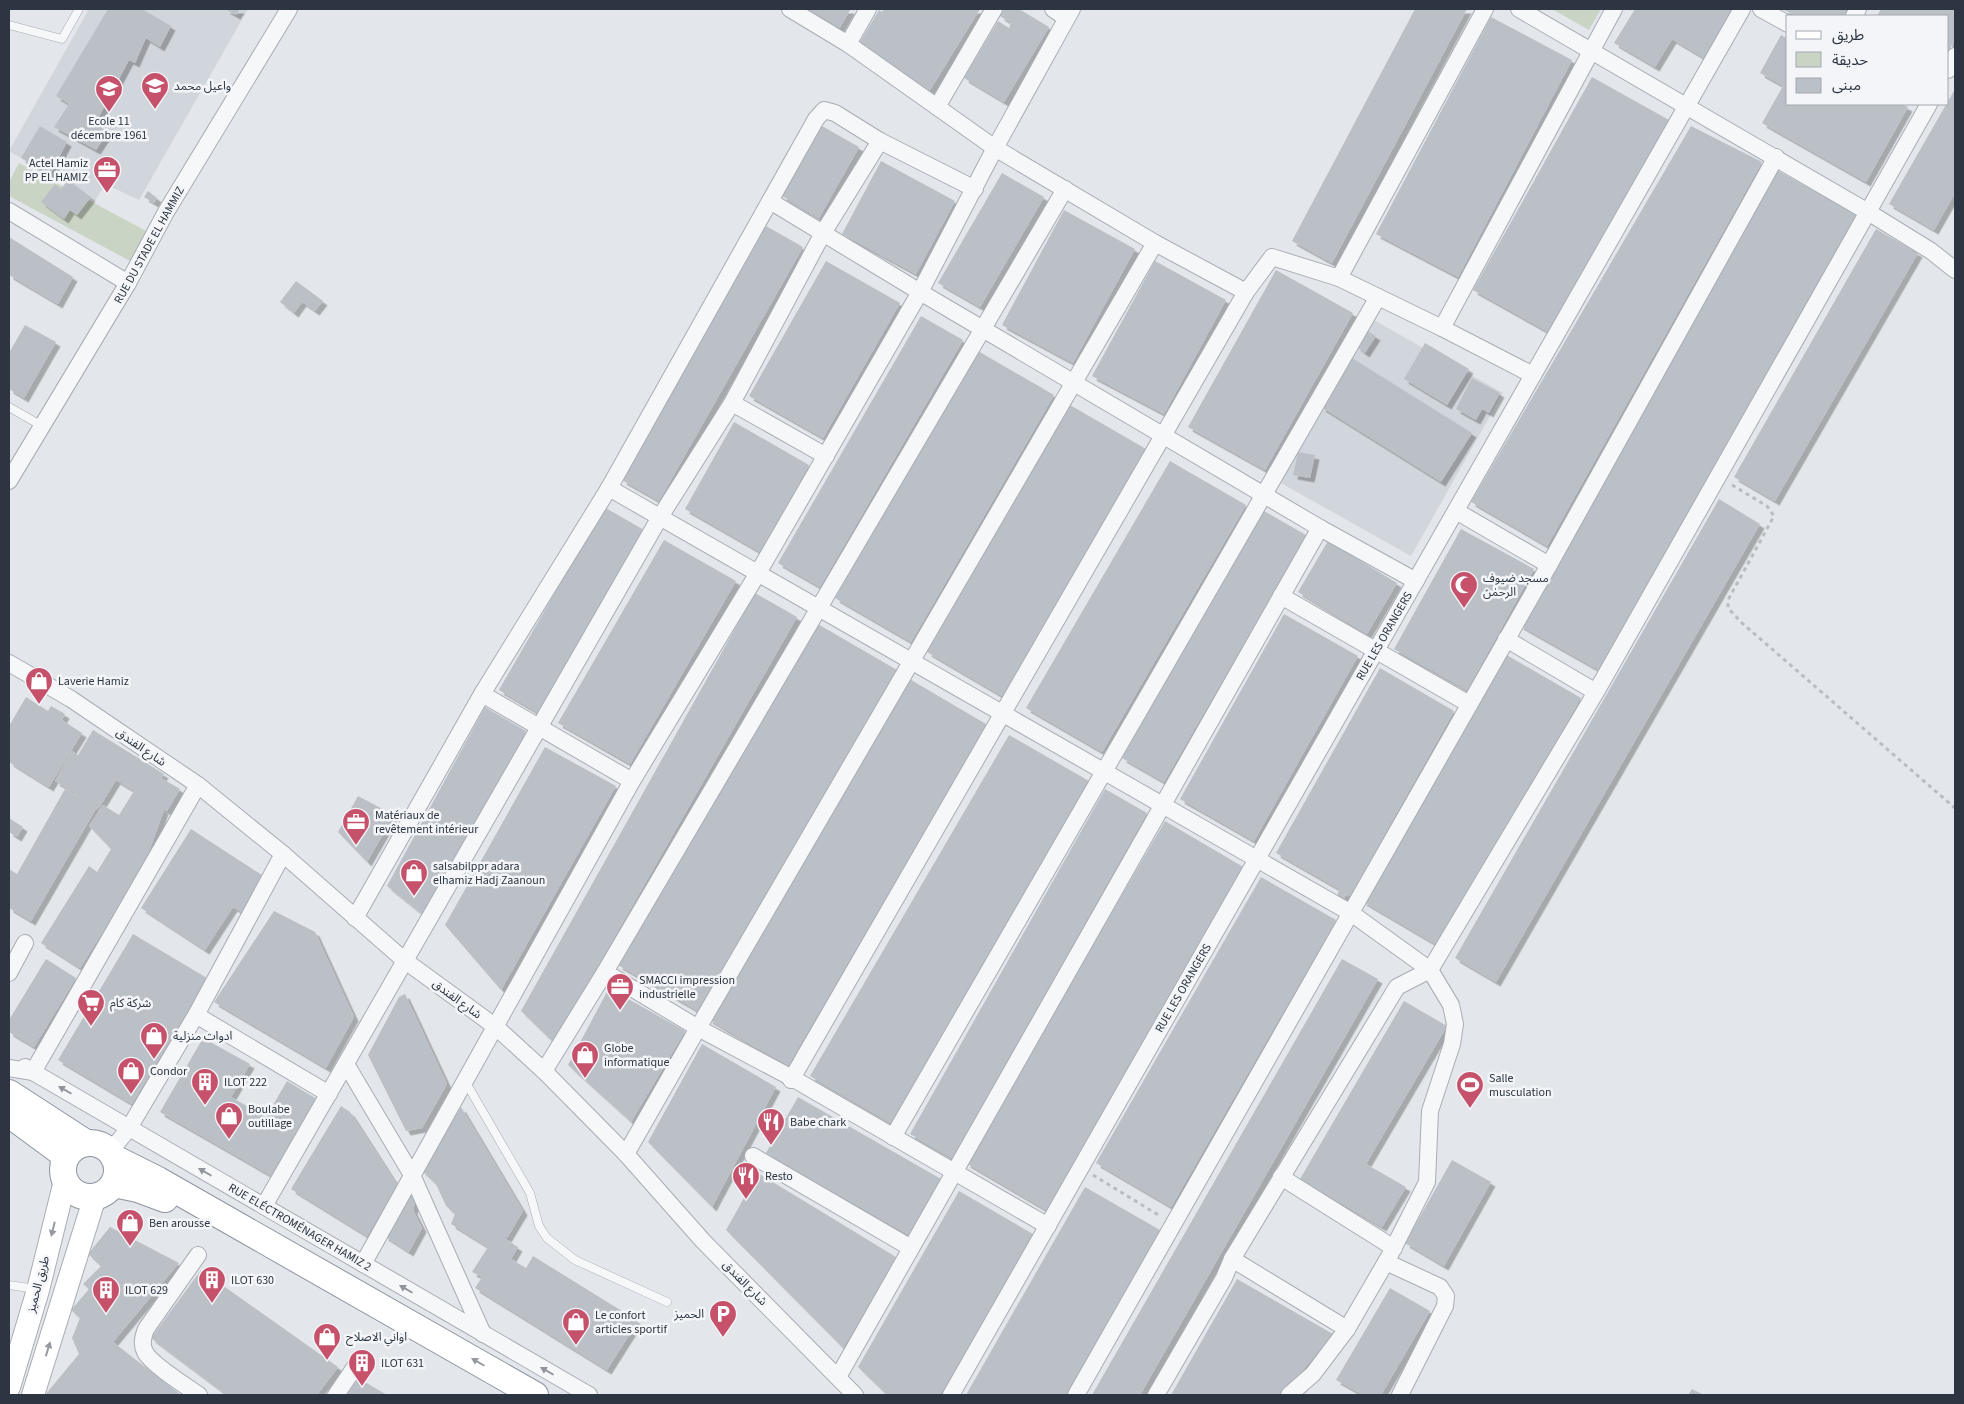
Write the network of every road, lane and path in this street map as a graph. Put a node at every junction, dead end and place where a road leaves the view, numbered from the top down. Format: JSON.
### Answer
{"nodes":[{"id":1,"x":79,"y":9,"type":"edge"},
{"id":2,"x":289,"y":9,"type":"edge"},
{"id":3,"x":790,"y":9,"type":"edge"},
{"id":4,"x":868,"y":9,"type":"edge"},
{"id":5,"x":994,"y":9,"type":"edge"},
{"id":6,"x":1485,"y":9,"type":"edge"},
{"id":7,"x":1519,"y":9,"type":"edge"},
{"id":8,"x":1614,"y":9,"type":"edge"},
{"id":9,"x":1742,"y":9,"type":"edge"},
{"id":10,"x":1761,"y":9,"type":"edge"},
{"id":11,"x":1064,"y":12,"type":"edge"},
{"id":12,"x":1786,"y":23,"type":"edge"},
{"id":13,"x":9,"y":25,"type":"edge"},
{"id":14,"x":848,"y":44,"type":"junction"},
{"id":15,"x":1590,"y":50,"type":"junction"},
{"id":16,"x":1955,"y":56,"type":"edge"},
{"id":17,"x":1949,"y":68,"type":"edge"},
{"id":18,"x":1927,"y":105,"type":"edge"},
{"id":19,"x":1686,"y":106,"type":"junction"},
{"id":20,"x":937,"y":107,"type":"junction"},
{"id":21,"x":880,"y":141,"type":"junction"},
{"id":22,"x":995,"y":148,"type":"junction"},
{"id":23,"x":1776,"y":157,"type":"junction"},
{"id":24,"x":975,"y":189,"type":"junction"},
{"id":25,"x":1065,"y":189,"type":"junction"},
{"id":26,"x":770,"y":201,"type":"junction"},
{"id":27,"x":9,"y":211,"type":"edge"},
{"id":28,"x":1868,"y":212,"type":"junction"},
{"id":29,"x":824,"y":233,"type":"junction"},
{"id":30,"x":1155,"y":243,"type":"junction"},
{"id":31,"x":1955,"y":270,"type":"edge"},
{"id":32,"x":1340,"y":278,"type":"junction"},
{"id":33,"x":128,"y":283,"type":"junction"},
{"id":34,"x":920,"y":292,"type":"junction"},
{"id":35,"x":1246,"y":292,"type":"junction"},
{"id":36,"x":1378,"y":297,"type":"junction"},
{"id":37,"x":983,"y":328,"type":"junction"},
{"id":38,"x":1442,"y":328,"type":"junction"},
{"id":39,"x":1533,"y":375,"type":"junction"},
{"id":40,"x":1074,"y":382,"type":"junction"},
{"id":41,"x":732,"y":403,"type":"junction"},
{"id":42,"x":9,"y":407,"type":"edge"},
{"id":43,"x":42,"y":426,"type":"junction"},
{"id":44,"x":1164,"y":435,"type":"junction"},
{"id":45,"x":826,"y":456,"type":"junction"},
{"id":46,"x":1718,"y":477,"type":"junction"},
{"id":47,"x":9,"y":481,"type":"edge"},
{"id":48,"x":609,"y":488,"type":"junction"},
{"id":49,"x":1263,"y":494,"type":"junction"},
{"id":50,"x":1456,"y":511,"type":"junction"},
{"id":51,"x":660,"y":517,"type":"junction"},
{"id":52,"x":1320,"y":528,"type":"junction"},
{"id":53,"x":1550,"y":564,"type":"junction"},
{"id":54,"x":758,"y":573,"type":"junction"},
{"id":55,"x":1416,"y":581,"type":"junction"},
{"id":56,"x":1281,"y":596,"type":"junction"},
{"id":57,"x":819,"y":608,"type":"junction"},
{"id":58,"x":1506,"y":639,"type":"junction"},
{"id":59,"x":1376,"y":652,"type":"junction"},
{"id":60,"x":911,"y":661,"type":"junction"},
{"id":61,"x":9,"y":663,"type":"edge"},
{"id":62,"x":1596,"y":692,"type":"junction"},
{"id":63,"x":482,"y":694,"type":"junction"},
{"id":64,"x":1469,"y":704,"type":"junction"},
{"id":65,"x":1003,"y":714,"type":"junction"},
{"id":66,"x":539,"y":727,"type":"junction"},
{"id":67,"x":1104,"y":771,"type":"junction"},
{"id":68,"x":632,"y":781,"type":"junction"},
{"id":69,"x":198,"y":785,"type":"junction"},
{"id":70,"x":1162,"y":805,"type":"junction"},
{"id":71,"x":1955,"y":808,"type":"edge"},
{"id":72,"x":283,"y":854,"type":"junction"},
{"id":73,"x":1257,"y":859,"type":"junction"},
{"id":74,"x":1351,"y":913,"type":"junction"},
{"id":75,"x":355,"y":918,"type":"junction"},
{"id":76,"x":26,"y":942,"type":"dead end"},
{"id":77,"x":404,"y":960,"type":"junction"},
{"id":78,"x":1430,"y":970,"type":"junction"},
{"id":79,"x":605,"y":972,"type":"junction"},
{"id":80,"x":9,"y":973,"type":"edge"},
{"id":81,"x":196,"y":1015,"type":"junction"},
{"id":82,"x":496,"y":1027,"type":"junction"},
{"id":83,"x":698,"y":1028,"type":"junction"},
{"id":84,"x":9,"y":1058,"type":"edge"},
{"id":85,"x":346,"y":1064,"type":"junction"},
{"id":86,"x":9,"y":1068,"type":"edge"},
{"id":87,"x":544,"y":1071,"type":"junction"},
{"id":88,"x":33,"y":1072,"type":"junction"},
{"id":89,"x":791,"y":1079,"type":"junction"},
{"id":90,"x":465,"y":1081,"type":"junction"},
{"id":91,"x":9,"y":1093,"type":"edge"},
{"id":92,"x":329,"y":1094,"type":"junction"},
{"id":93,"x":9,"y":1114,"type":"edge"},
{"id":94,"x":129,"y":1128,"type":"junction"},
{"id":95,"x":893,"y":1137,"type":"junction"},
{"id":96,"x":43,"y":1139,"type":"junction"},
{"id":97,"x":626,"y":1154,"type":"junction"},
{"id":98,"x":753,"y":1156,"type":"dead end"},
{"id":99,"x":1081,"y":1168,"type":"junction"},
{"id":100,"x":954,"y":1172,"type":"junction"},
{"id":101,"x":90,"y":1175,"type":"junction"},
{"id":102,"x":412,"y":1175,"type":"junction"},
{"id":103,"x":1281,"y":1177,"type":"junction"},
{"id":104,"x":264,"y":1206,"type":"junction"},
{"id":105,"x":1174,"y":1224,"type":"junction"},
{"id":106,"x":1048,"y":1226,"type":"junction"},
{"id":107,"x":911,"y":1248,"type":"junction"},
{"id":108,"x":198,"y":1255,"type":"dead end"},
{"id":109,"x":1390,"y":1255,"type":"junction"},
{"id":110,"x":1232,"y":1259,"type":"junction"},
{"id":111,"x":363,"y":1264,"type":"junction"},
{"id":112,"x":9,"y":1285,"type":"edge"},
{"id":113,"x":38,"y":1290,"type":"junction"},
{"id":114,"x":667,"y":1302,"type":"dead end"},
{"id":115,"x":1347,"y":1329,"type":"junction"},
{"id":116,"x":483,"y":1334,"type":"junction"},
{"id":117,"x":361,"y":1358,"type":"dead end"},
{"id":118,"x":838,"y":1377,"type":"junction"},
{"id":119,"x":9,"y":1387,"type":"edge"},
{"id":120,"x":33,"y":1395,"type":"edge"},
{"id":121,"x":198,"y":1395,"type":"edge"},
{"id":122,"x":336,"y":1395,"type":"edge"},
{"id":123,"x":499,"y":1395,"type":"edge"},
{"id":124,"x":536,"y":1395,"type":"edge"},
{"id":125,"x":589,"y":1395,"type":"edge"},
{"id":126,"x":855,"y":1395,"type":"edge"},
{"id":127,"x":951,"y":1395,"type":"edge"},
{"id":128,"x":1076,"y":1395,"type":"edge"},
{"id":129,"x":1156,"y":1395,"type":"edge"},
{"id":130,"x":1289,"y":1395,"type":"edge"},
{"id":131,"x":1400,"y":1395,"type":"edge"}],
"edges":[{"from":1,"to":13,"type":"lane"},
{"from":2,"to":33,"type":"street","name":"RUE DU STADE EL HAMMIZ"},
{"from":3,"to":14,"type":"street"},
{"from":4,"to":14,"type":"street"},
{"from":5,"to":20,"type":"street"},
{"from":6,"to":32,"type":"street"},
{"from":7,"to":15,"type":"street"},
{"from":8,"to":15,"type":"street"},
{"from":9,"to":19,"type":"street","name":"RUE LES ORANGERS"},
{"from":10,"to":12,"type":"street"},
{"from":11,"to":22,"type":"street"},
{"from":14,"to":20,"type":"street"},
{"from":15,"to":19,"type":"street"},
{"from":15,"to":38,"type":"street"},
{"from":16,"to":17,"type":"street"},
{"from":18,"to":28,"type":"street"},
{"from":19,"to":23,"type":"street"},
{"from":19,"to":39,"type":"street","name":"RUE LES ORANGERS"},
{"from":20,"to":22,"type":"street"},
{"from":21,"to":24,"type":"street"},
{"from":21,"to":26,"type":"street"},
{"from":21,"to":29,"type":"street"},
{"from":22,"to":24,"type":"street"},
{"from":22,"to":25,"type":"street"},
{"from":23,"to":28,"type":"street"},
{"from":23,"to":53,"type":"street"},
{"from":24,"to":34,"type":"street"},
{"from":25,"to":30,"type":"street"},
{"from":25,"to":37,"type":"street"},
{"from":26,"to":29,"type":"street"},
{"from":26,"to":48,"type":"street"},
{"from":27,"to":33,"type":"street"},
{"from":28,"to":31,"type":"street"},
{"from":28,"to":46,"type":"street"},
{"from":29,"to":34,"type":"street"},
{"from":29,"to":41,"type":"street"},
{"from":30,"to":35,"type":"street"},
{"from":30,"to":40,"type":"street"},
{"from":32,"to":35,"type":"street"},
{"from":32,"to":36,"type":"street"},
{"from":33,"to":43,"type":"street","name":"RUE DU STADE EL HAMMIZ"},
{"from":34,"to":37,"type":"street"},
{"from":34,"to":45,"type":"street"},
{"from":35,"to":44,"type":"street"},
{"from":36,"to":38,"type":"street"},
{"from":36,"to":49,"type":"street"},
{"from":37,"to":40,"type":"street"},
{"from":37,"to":57,"type":"street"},
{"from":38,"to":39,"type":"street"},
{"from":39,"to":50,"type":"street","name":"RUE LES ORANGERS"},
{"from":40,"to":44,"type":"street"},
{"from":40,"to":60,"type":"street"},
{"from":41,"to":45,"type":"street"},
{"from":41,"to":51,"type":"street"},
{"from":42,"to":43,"type":"lane"},
{"from":43,"to":47,"type":"street","name":"RUE DU STADE EL HAMMIZ"},
{"from":44,"to":49,"type":"street"},
{"from":44,"to":65,"type":"street"},
{"from":45,"to":54,"type":"street"},
{"from":46,"to":62,"type":"street"},
{"from":46,"to":71,"type":"path"},
{"from":48,"to":51,"type":"street"},
{"from":48,"to":63,"type":"street"},
{"from":49,"to":52,"type":"street"},
{"from":49,"to":67,"type":"street"},
{"from":50,"to":53,"type":"street"},
{"from":50,"to":55,"type":"street","name":"RUE LES ORANGERS"},
{"from":51,"to":54,"type":"street"},
{"from":51,"to":66,"type":"street"},
{"from":52,"to":55,"type":"street"},
{"from":52,"to":56,"type":"street"},
{"from":53,"to":58,"type":"street"},
{"from":54,"to":57,"type":"street"},
{"from":54,"to":68,"type":"street"},
{"from":55,"to":59,"type":"street","name":"RUE LES ORANGERS"},
{"from":56,"to":59,"type":"street"},
{"from":56,"to":70,"type":"street"},
{"from":57,"to":60,"type":"street"},
{"from":57,"to":79,"type":"street"},
{"from":58,"to":62,"type":"street"},
{"from":58,"to":64,"type":"street"},
{"from":59,"to":64,"type":"street"},
{"from":59,"to":73,"type":"street","name":"RUE LES ORANGERS"},
{"from":60,"to":65,"type":"street"},
{"from":60,"to":83,"type":"street"},
{"from":61,"to":69,"type":"street","name":"شارع الفندق"},
{"from":62,"to":78,"type":"street"},
{"from":63,"to":66,"type":"street"},
{"from":63,"to":75,"type":"street"},
{"from":64,"to":74,"type":"street"},
{"from":65,"to":67,"type":"street"},
{"from":65,"to":89,"type":"street"},
{"from":66,"to":68,"type":"street"},
{"from":66,"to":77,"type":"street"},
{"from":67,"to":70,"type":"street"},
{"from":67,"to":95,"type":"street"},
{"from":68,"to":82,"type":"street"},
{"from":69,"to":72,"type":"street","name":"شارع الفندق"},
{"from":69,"to":88,"type":"street"},
{"from":70,"to":73,"type":"street"},
{"from":70,"to":100,"type":"street"},
{"from":72,"to":75,"type":"street","name":"شارع الفندق"},
{"from":72,"to":81,"type":"street"},
{"from":73,"to":74,"type":"street"},
{"from":73,"to":99,"type":"street","name":"RUE LES ORANGERS"},
{"from":74,"to":78,"type":"street"},
{"from":74,"to":105,"type":"street"},
{"from":75,"to":77,"type":"street","name":"شارع الفندق"},
{"from":76,"to":80,"type":"street"},
{"from":77,"to":82,"type":"street","name":"شارع الفندق"},
{"from":77,"to":85,"type":"street"},
{"from":78,"to":103,"type":"street"},
{"from":78,"to":109,"type":"street"},
{"from":79,"to":83,"type":"street"},
{"from":79,"to":87,"type":"street"},
{"from":81,"to":92,"type":"street"},
{"from":81,"to":94,"type":"street"},
{"from":82,"to":87,"type":"street","name":"شارع الفندق"},
{"from":82,"to":90,"type":"street"},
{"from":83,"to":89,"type":"street"},
{"from":83,"to":97,"type":"street"},
{"from":84,"to":88,"type":"street"},
{"from":85,"to":92,"type":"street"},
{"from":85,"to":102,"type":"street"},
{"from":86,"to":88,"type":"street","name":"RUE ELÉCTROMÉNAGER HAMIZ 2"},
{"from":87,"to":97,"type":"street","name":"شارع الفندق"},
{"from":94,"to":88,"type":"street","name":"RUE ELÉCTROMÉNAGER HAMIZ 2","one_way":true},
{"from":89,"to":95,"type":"street"},
{"from":90,"to":102,"type":"street"},
{"from":90,"to":114,"type":"lane"},
{"from":91,"to":101,"type":"highway"},
{"from":92,"to":104,"type":"street"},
{"from":93,"to":96,"type":"highway"},
{"from":94,"to":101,"type":"street"},
{"from":104,"to":94,"type":"street","name":"RUE ELÉCTROMÉNAGER HAMIZ 2","one_way":true},
{"from":95,"to":100,"type":"street"},
{"from":96,"to":101,"type":"highway"},
{"from":96,"to":101,"type":"highway"},
{"from":97,"to":118,"type":"street","name":"شارع الفندق"},
{"from":98,"to":107,"type":"street"},
{"from":99,"to":105,"type":"path"},
{"from":99,"to":106,"type":"street","name":"RUE LES ORANGERS"},
{"from":100,"to":106,"type":"street"},
{"from":100,"to":107,"type":"street"},
{"from":101,"to":113,"type":"main road","name":"طريق الحميز","one_way":true},
{"from":120,"to":101,"type":"main road","one_way":true},
{"from":101,"to":123,"type":"highway"},
{"from":124,"to":101,"type":"highway","one_way":true},
{"from":102,"to":111,"type":"street"},
{"from":102,"to":116,"type":"street"},
{"from":103,"to":109,"type":"street"},
{"from":103,"to":110,"type":"street"},
{"from":104,"to":111,"type":"street","name":"RUE ELÉCTROMÉNAGER HAMIZ 2"},
{"from":105,"to":128,"type":"street"},
{"from":106,"to":127,"type":"street","name":"RUE LES ORANGERS"},
{"from":107,"to":118,"type":"street"},
{"from":108,"to":121,"type":"street"},
{"from":109,"to":115,"type":"street"},
{"from":109,"to":131,"type":"street"},
{"from":110,"to":115,"type":"street"},
{"from":110,"to":129,"type":"street"},
{"from":116,"to":111,"type":"street","name":"RUE ELÉCTROMÉNAGER HAMIZ 2","one_way":true},
{"from":112,"to":113,"type":"lane"},
{"from":113,"to":119,"type":"main road","name":"طريق الحميز"},
{"from":115,"to":130,"type":"street"},
{"from":125,"to":116,"type":"street","name":"RUE ELÉCTROMÉNAGER HAMIZ 2","one_way":true},
{"from":117,"to":122,"type":"street"},
{"from":118,"to":126,"type":"street","name":"شارع الفندق"}]}
